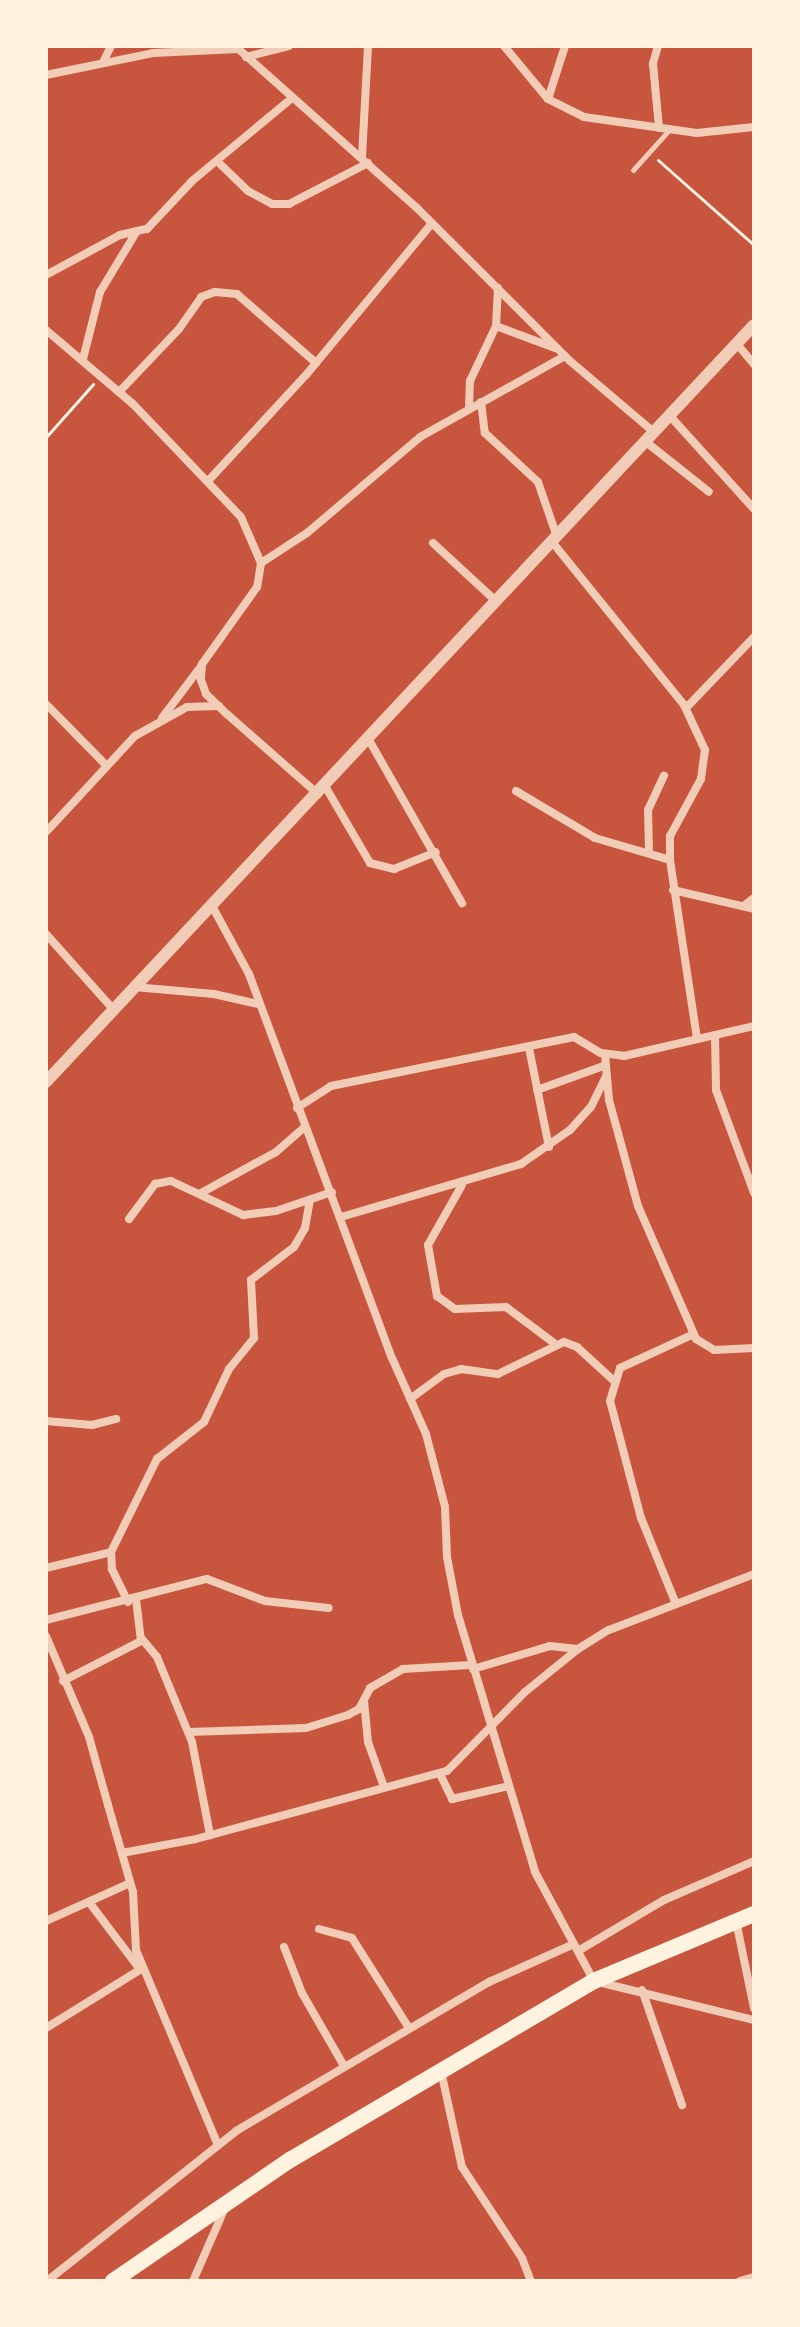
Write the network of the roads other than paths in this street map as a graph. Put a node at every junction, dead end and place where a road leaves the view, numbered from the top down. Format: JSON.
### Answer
{"nodes":[{"id":1,"x":111,"y":46,"type":"edge"},
{"id":2,"x":289,"y":46,"type":"edge"},
{"id":3,"x":368,"y":46,"type":"edge"},
{"id":4,"x":504,"y":46,"type":"edge"},
{"id":5,"x":565,"y":46,"type":"edge"},
{"id":6,"x":658,"y":46,"type":"edge"},
{"id":7,"x":237,"y":48,"type":"edge"},
{"id":8,"x":246,"y":57,"type":"junction"},
{"id":9,"x":104,"y":60,"type":"junction"},
{"id":10,"x":46,"y":75,"type":"edge"},
{"id":11,"x":292,"y":98,"type":"junction"},
{"id":12,"x":548,"y":99,"type":"junction"},
{"id":13,"x":754,"y":127,"type":"edge"},
{"id":14,"x":659,"y":128,"type":"junction"},
{"id":15,"x":669,"y":130,"type":"junction"},
{"id":16,"x":365,"y":160,"type":"junction"},
{"id":17,"x":217,"y":161,"type":"junction"},
{"id":18,"x":633,"y":170,"type":"dead end"},
{"id":19,"x":432,"y":223,"type":"junction"},
{"id":20,"x":137,"y":231,"type":"junction"},
{"id":21,"x":46,"y":275,"type":"edge"},
{"id":22,"x":498,"y":287,"type":"junction"},
{"id":23,"x":754,"y":325,"type":"edge"},
{"id":24,"x":496,"y":326,"type":"junction"},
{"id":25,"x":46,"y":330,"type":"edge"},
{"id":26,"x":737,"y":344,"type":"junction"},
{"id":27,"x":557,"y":348,"type":"junction"},
{"id":28,"x":565,"y":356,"type":"junction"},
{"id":29,"x":83,"y":359,"type":"junction"},
{"id":30,"x":316,"y":363,"type":"junction"},
{"id":31,"x":754,"y":364,"type":"edge"},
{"id":32,"x":119,"y":392,"type":"junction"},
{"id":33,"x":481,"y":402,"type":"junction"},
{"id":34,"x":469,"y":408,"type":"junction"},
{"id":35,"x":670,"y":416,"type":"junction"},
{"id":36,"x":651,"y":437,"type":"junction"},
{"id":37,"x":209,"y":480,"type":"junction"},
{"id":38,"x":709,"y":492,"type":"dead end"},
{"id":39,"x":754,"y":509,"type":"edge"},
{"id":40,"x":555,"y":541,"type":"junction"},
{"id":41,"x":433,"y":543,"type":"dead end"},
{"id":42,"x":261,"y":563,"type":"junction"},
{"id":43,"x":498,"y":602,"type":"junction"},
{"id":44,"x":754,"y":637,"type":"edge"},
{"id":45,"x":202,"y":664,"type":"junction"},
{"id":46,"x":46,"y":704,"type":"edge"},
{"id":47,"x":219,"y":706,"type":"junction"},
{"id":48,"x":686,"y":708,"type":"junction"},
{"id":49,"x":161,"y":719,"type":"junction"},
{"id":50,"x":369,"y":740,"type":"junction"},
{"id":51,"x":106,"y":765,"type":"junction"},
{"id":52,"x":664,"y":775,"type":"dead end"},
{"id":53,"x":322,"y":790,"type":"junction"},
{"id":54,"x":516,"y":791,"type":"dead end"},
{"id":55,"x":46,"y":832,"type":"edge"},
{"id":56,"x":649,"y":851,"type":"junction"},
{"id":57,"x":436,"y":852,"type":"junction"},
{"id":58,"x":670,"y":860,"type":"junction"},
{"id":59,"x":673,"y":890,"type":"junction"},
{"id":60,"x":754,"y":898,"type":"edge"},
{"id":61,"x":462,"y":903,"type":"dead end"},
{"id":62,"x":211,"y":904,"type":"junction"},
{"id":63,"x":745,"y":905,"type":"junction"},
{"id":64,"x":754,"y":909,"type":"edge"},
{"id":65,"x":46,"y":934,"type":"edge"},
{"id":66,"x":133,"y":987,"type":"junction"},
{"id":67,"x":258,"y":1004,"type":"junction"},
{"id":68,"x":113,"y":1009,"type":"junction"},
{"id":69,"x":754,"y":1026,"type":"edge"},
{"id":70,"x":715,"y":1036,"type":"junction"},
{"id":71,"x":697,"y":1039,"type":"junction"},
{"id":72,"x":529,"y":1048,"type":"junction"},
{"id":73,"x":605,"y":1054,"type":"junction"},
{"id":74,"x":606,"y":1065,"type":"junction"},
{"id":75,"x":607,"y":1075,"type":"junction"},
{"id":76,"x":46,"y":1082,"type":"edge"},
{"id":77,"x":537,"y":1090,"type":"junction"},
{"id":78,"x":297,"y":1108,"type":"junction"},
{"id":79,"x":305,"y":1127,"type":"junction"},
{"id":80,"x":549,"y":1147,"type":"junction"},
{"id":81,"x":462,"y":1184,"type":"junction"},
{"id":82,"x":332,"y":1192,"type":"junction"},
{"id":83,"x":201,"y":1193,"type":"junction"},
{"id":84,"x":754,"y":1193,"type":"edge"},
{"id":85,"x":310,"y":1199,"type":"junction"},
{"id":86,"x":341,"y":1217,"type":"junction"},
{"id":87,"x":129,"y":1219,"type":"dead end"},
{"id":88,"x":694,"y":1334,"type":"junction"},
{"id":89,"x":554,"y":1343,"type":"junction"},
{"id":90,"x":754,"y":1348,"type":"edge"},
{"id":91,"x":613,"y":1380,"type":"junction"},
{"id":92,"x":410,"y":1399,"type":"junction"},
{"id":93,"x":116,"y":1419,"type":"dead end"},
{"id":94,"x":46,"y":1421,"type":"edge"},
{"id":95,"x":111,"y":1552,"type":"junction"},
{"id":96,"x":46,"y":1568,"type":"edge"},
{"id":97,"x":754,"y":1574,"type":"edge"},
{"id":98,"x":132,"y":1600,"type":"junction"},
{"id":99,"x":676,"y":1604,"type":"junction"},
{"id":100,"x":329,"y":1608,"type":"dead end"},
{"id":101,"x":46,"y":1620,"type":"edge"},
{"id":102,"x":46,"y":1636,"type":"edge"},
{"id":103,"x":142,"y":1639,"type":"junction"},
{"id":104,"x":578,"y":1649,"type":"junction"},
{"id":105,"x":472,"y":1667,"type":"junction"},
{"id":106,"x":63,"y":1681,"type":"junction"},
{"id":107,"x":364,"y":1700,"type":"junction"},
{"id":108,"x":492,"y":1730,"type":"junction"},
{"id":109,"x":189,"y":1732,"type":"junction"},
{"id":110,"x":440,"y":1774,"type":"junction"},
{"id":111,"x":509,"y":1786,"type":"junction"},
{"id":112,"x":384,"y":1787,"type":"junction"},
{"id":113,"x":210,"y":1835,"type":"junction"},
{"id":114,"x":122,"y":1853,"type":"junction"},
{"id":115,"x":754,"y":1861,"type":"edge"},
{"id":116,"x":130,"y":1883,"type":"junction"},
{"id":117,"x":89,"y":1902,"type":"junction"},
{"id":118,"x":754,"y":1914,"type":"edge"},
{"id":119,"x":46,"y":1921,"type":"edge"},
{"id":120,"x":736,"y":1921,"type":"junction"},
{"id":121,"x":319,"y":1929,"type":"dead end"},
{"id":122,"x":284,"y":1947,"type":"dead end"},
{"id":123,"x":576,"y":1948,"type":"junction"},
{"id":124,"x":142,"y":1971,"type":"junction"},
{"id":125,"x":594,"y":1981,"type":"junction"},
{"id":126,"x":642,"y":1990,"type":"junction"},
{"id":127,"x":752,"y":1991,"type":"edge"},
{"id":128,"x":754,"y":2008,"type":"edge"},
{"id":129,"x":754,"y":2020,"type":"edge"},
{"id":130,"x":46,"y":2028,"type":"edge"},
{"id":131,"x":409,"y":2028,"type":"junction"},
{"id":132,"x":344,"y":2066,"type":"junction"},
{"id":133,"x":441,"y":2070,"type":"junction"},
{"id":134,"x":682,"y":2105,"type":"dead end"},
{"id":135,"x":218,"y":2145,"type":"junction"},
{"id":136,"x":227,"y":2202,"type":"junction"},
{"id":137,"x":754,"y":2277,"type":"edge"},
{"id":138,"x":47,"y":2281,"type":"edge"},
{"id":139,"x":113,"y":2281,"type":"edge"},
{"id":140,"x":193,"y":2281,"type":"edge"},
{"id":141,"x":531,"y":2281,"type":"edge"},
{"id":142,"x":740,"y":2281,"type":"edge"}],
"edges":[{"from":1,"to":9,"type":"street"},
{"from":2,"to":8,"type":"street"},
{"from":3,"to":16,"type":"street"},
{"from":4,"to":12,"type":"street"},
{"from":5,"to":12,"type":"street"},
{"from":6,"to":14,"type":"street"},
{"from":7,"to":8,"type":"street"},
{"from":7,"to":9,"type":"street"},
{"from":8,"to":11,"type":"street"},
{"from":9,"to":10,"type":"street"},
{"from":11,"to":16,"type":"street"},
{"from":11,"to":17,"type":"street"},
{"from":12,"to":14,"type":"street"},
{"from":13,"to":15,"type":"street"},
{"from":14,"to":15,"type":"street"},
{"from":15,"to":18,"type":"lane"},
{"from":16,"to":17,"type":"street"},
{"from":16,"to":19,"type":"street"},
{"from":17,"to":20,"type":"street"},
{"from":19,"to":22,"type":"street"},
{"from":19,"to":30,"type":"street"},
{"from":20,"to":21,"type":"street"},
{"from":20,"to":29,"type":"street"},
{"from":22,"to":24,"type":"street"},
{"from":22,"to":27,"type":"street"},
{"from":23,"to":26,"type":"street"},
{"from":24,"to":27,"type":"street"},
{"from":24,"to":34,"type":"street"},
{"from":25,"to":29,"type":"street"},
{"from":26,"to":31,"type":"street"},
{"from":26,"to":35,"type":"street"},
{"from":27,"to":28,"type":"street"},
{"from":28,"to":33,"type":"street"},
{"from":28,"to":36,"type":"street"},
{"from":29,"to":32,"type":"street"},
{"from":30,"to":32,"type":"street"},
{"from":30,"to":37,"type":"street"},
{"from":32,"to":37,"type":"street"},
{"from":33,"to":34,"type":"street"},
{"from":33,"to":40,"type":"street"},
{"from":34,"to":42,"type":"street"},
{"from":35,"to":36,"type":"street"},
{"from":35,"to":39,"type":"street"},
{"from":36,"to":38,"type":"street"},
{"from":36,"to":40,"type":"street"},
{"from":37,"to":42,"type":"street"},
{"from":40,"to":43,"type":"street"},
{"from":40,"to":48,"type":"street"},
{"from":41,"to":43,"type":"street"},
{"from":42,"to":45,"type":"street"},
{"from":43,"to":50,"type":"street"},
{"from":44,"to":48,"type":"street"},
{"from":45,"to":47,"type":"street"},
{"from":45,"to":49,"type":"street"},
{"from":46,"to":51,"type":"street"},
{"from":47,"to":49,"type":"street"},
{"from":47,"to":53,"type":"street"},
{"from":48,"to":58,"type":"street"},
{"from":49,"to":51,"type":"street"},
{"from":50,"to":53,"type":"street"},
{"from":50,"to":57,"type":"street"},
{"from":51,"to":55,"type":"street"},
{"from":52,"to":56,"type":"street"},
{"from":53,"to":57,"type":"street"},
{"from":53,"to":62,"type":"street"},
{"from":54,"to":56,"type":"street"},
{"from":56,"to":58,"type":"street"},
{"from":57,"to":61,"type":"street"},
{"from":58,"to":59,"type":"street"},
{"from":59,"to":63,"type":"street"},
{"from":59,"to":71,"type":"street"},
{"from":60,"to":63,"type":"street"},
{"from":62,"to":66,"type":"street"},
{"from":62,"to":67,"type":"street"},
{"from":63,"to":64,"type":"street"},
{"from":65,"to":68,"type":"street"},
{"from":66,"to":67,"type":"street"},
{"from":66,"to":68,"type":"street"},
{"from":67,"to":78,"type":"street"},
{"from":68,"to":76,"type":"street"},
{"from":69,"to":70,"type":"street"},
{"from":70,"to":71,"type":"street"},
{"from":70,"to":84,"type":"street"},
{"from":71,"to":73,"type":"street"},
{"from":72,"to":73,"type":"street"},
{"from":72,"to":77,"type":"street"},
{"from":72,"to":78,"type":"street"},
{"from":73,"to":74,"type":"street"},
{"from":74,"to":75,"type":"street"},
{"from":74,"to":77,"type":"street"},
{"from":75,"to":80,"type":"street"},
{"from":75,"to":88,"type":"street"},
{"from":77,"to":80,"type":"street"},
{"from":78,"to":79,"type":"street"},
{"from":79,"to":82,"type":"street"},
{"from":79,"to":83,"type":"street"},
{"from":80,"to":81,"type":"street"},
{"from":81,"to":86,"type":"street"},
{"from":81,"to":89,"type":"street"},
{"from":82,"to":85,"type":"street"},
{"from":82,"to":86,"type":"street"},
{"from":83,"to":85,"type":"street"},
{"from":83,"to":87,"type":"street"},
{"from":85,"to":95,"type":"street"},
{"from":86,"to":92,"type":"street"},
{"from":88,"to":90,"type":"street"},
{"from":88,"to":91,"type":"street"},
{"from":89,"to":91,"type":"street"},
{"from":89,"to":92,"type":"street"},
{"from":91,"to":99,"type":"street"},
{"from":92,"to":105,"type":"street"},
{"from":93,"to":94,"type":"street"},
{"from":95,"to":96,"type":"street"},
{"from":95,"to":98,"type":"street"},
{"from":97,"to":99,"type":"street"},
{"from":98,"to":100,"type":"street"},
{"from":98,"to":101,"type":"street"},
{"from":98,"to":103,"type":"street"},
{"from":99,"to":104,"type":"street"},
{"from":102,"to":106,"type":"street"},
{"from":103,"to":106,"type":"street"},
{"from":103,"to":109,"type":"street"},
{"from":104,"to":105,"type":"street"},
{"from":104,"to":108,"type":"street"},
{"from":105,"to":107,"type":"street"},
{"from":105,"to":108,"type":"street"},
{"from":106,"to":114,"type":"street"},
{"from":107,"to":109,"type":"street"},
{"from":107,"to":112,"type":"street"},
{"from":108,"to":110,"type":"street"},
{"from":108,"to":111,"type":"street"},
{"from":109,"to":113,"type":"street"},
{"from":110,"to":111,"type":"street"},
{"from":110,"to":112,"type":"street"},
{"from":111,"to":123,"type":"street"},
{"from":112,"to":113,"type":"street"},
{"from":113,"to":114,"type":"street"},
{"from":114,"to":116,"type":"street"},
{"from":115,"to":123,"type":"street"},
{"from":116,"to":117,"type":"street"},
{"from":116,"to":124,"type":"street"},
{"from":117,"to":119,"type":"street"},
{"from":117,"to":124,"type":"street"},
{"from":118,"to":120,"type":"highway"},
{"from":120,"to":125,"type":"highway"},
{"from":120,"to":127,"type":"street"},
{"from":121,"to":131,"type":"street"},
{"from":122,"to":132,"type":"street"},
{"from":123,"to":125,"type":"street"},
{"from":123,"to":131,"type":"street"},
{"from":124,"to":130,"type":"street"},
{"from":124,"to":135,"type":"street"},
{"from":125,"to":126,"type":"street"},
{"from":125,"to":133,"type":"highway"},
{"from":126,"to":129,"type":"street"},
{"from":126,"to":134,"type":"street"},
{"from":127,"to":128,"type":"street"},
{"from":131,"to":132,"type":"street"},
{"from":132,"to":135,"type":"street"},
{"from":133,"to":136,"type":"highway"},
{"from":133,"to":141,"type":"street"},
{"from":135,"to":138,"type":"street"},
{"from":136,"to":139,"type":"highway"},
{"from":136,"to":140,"type":"street"},
{"from":137,"to":142,"type":"street"}]}
